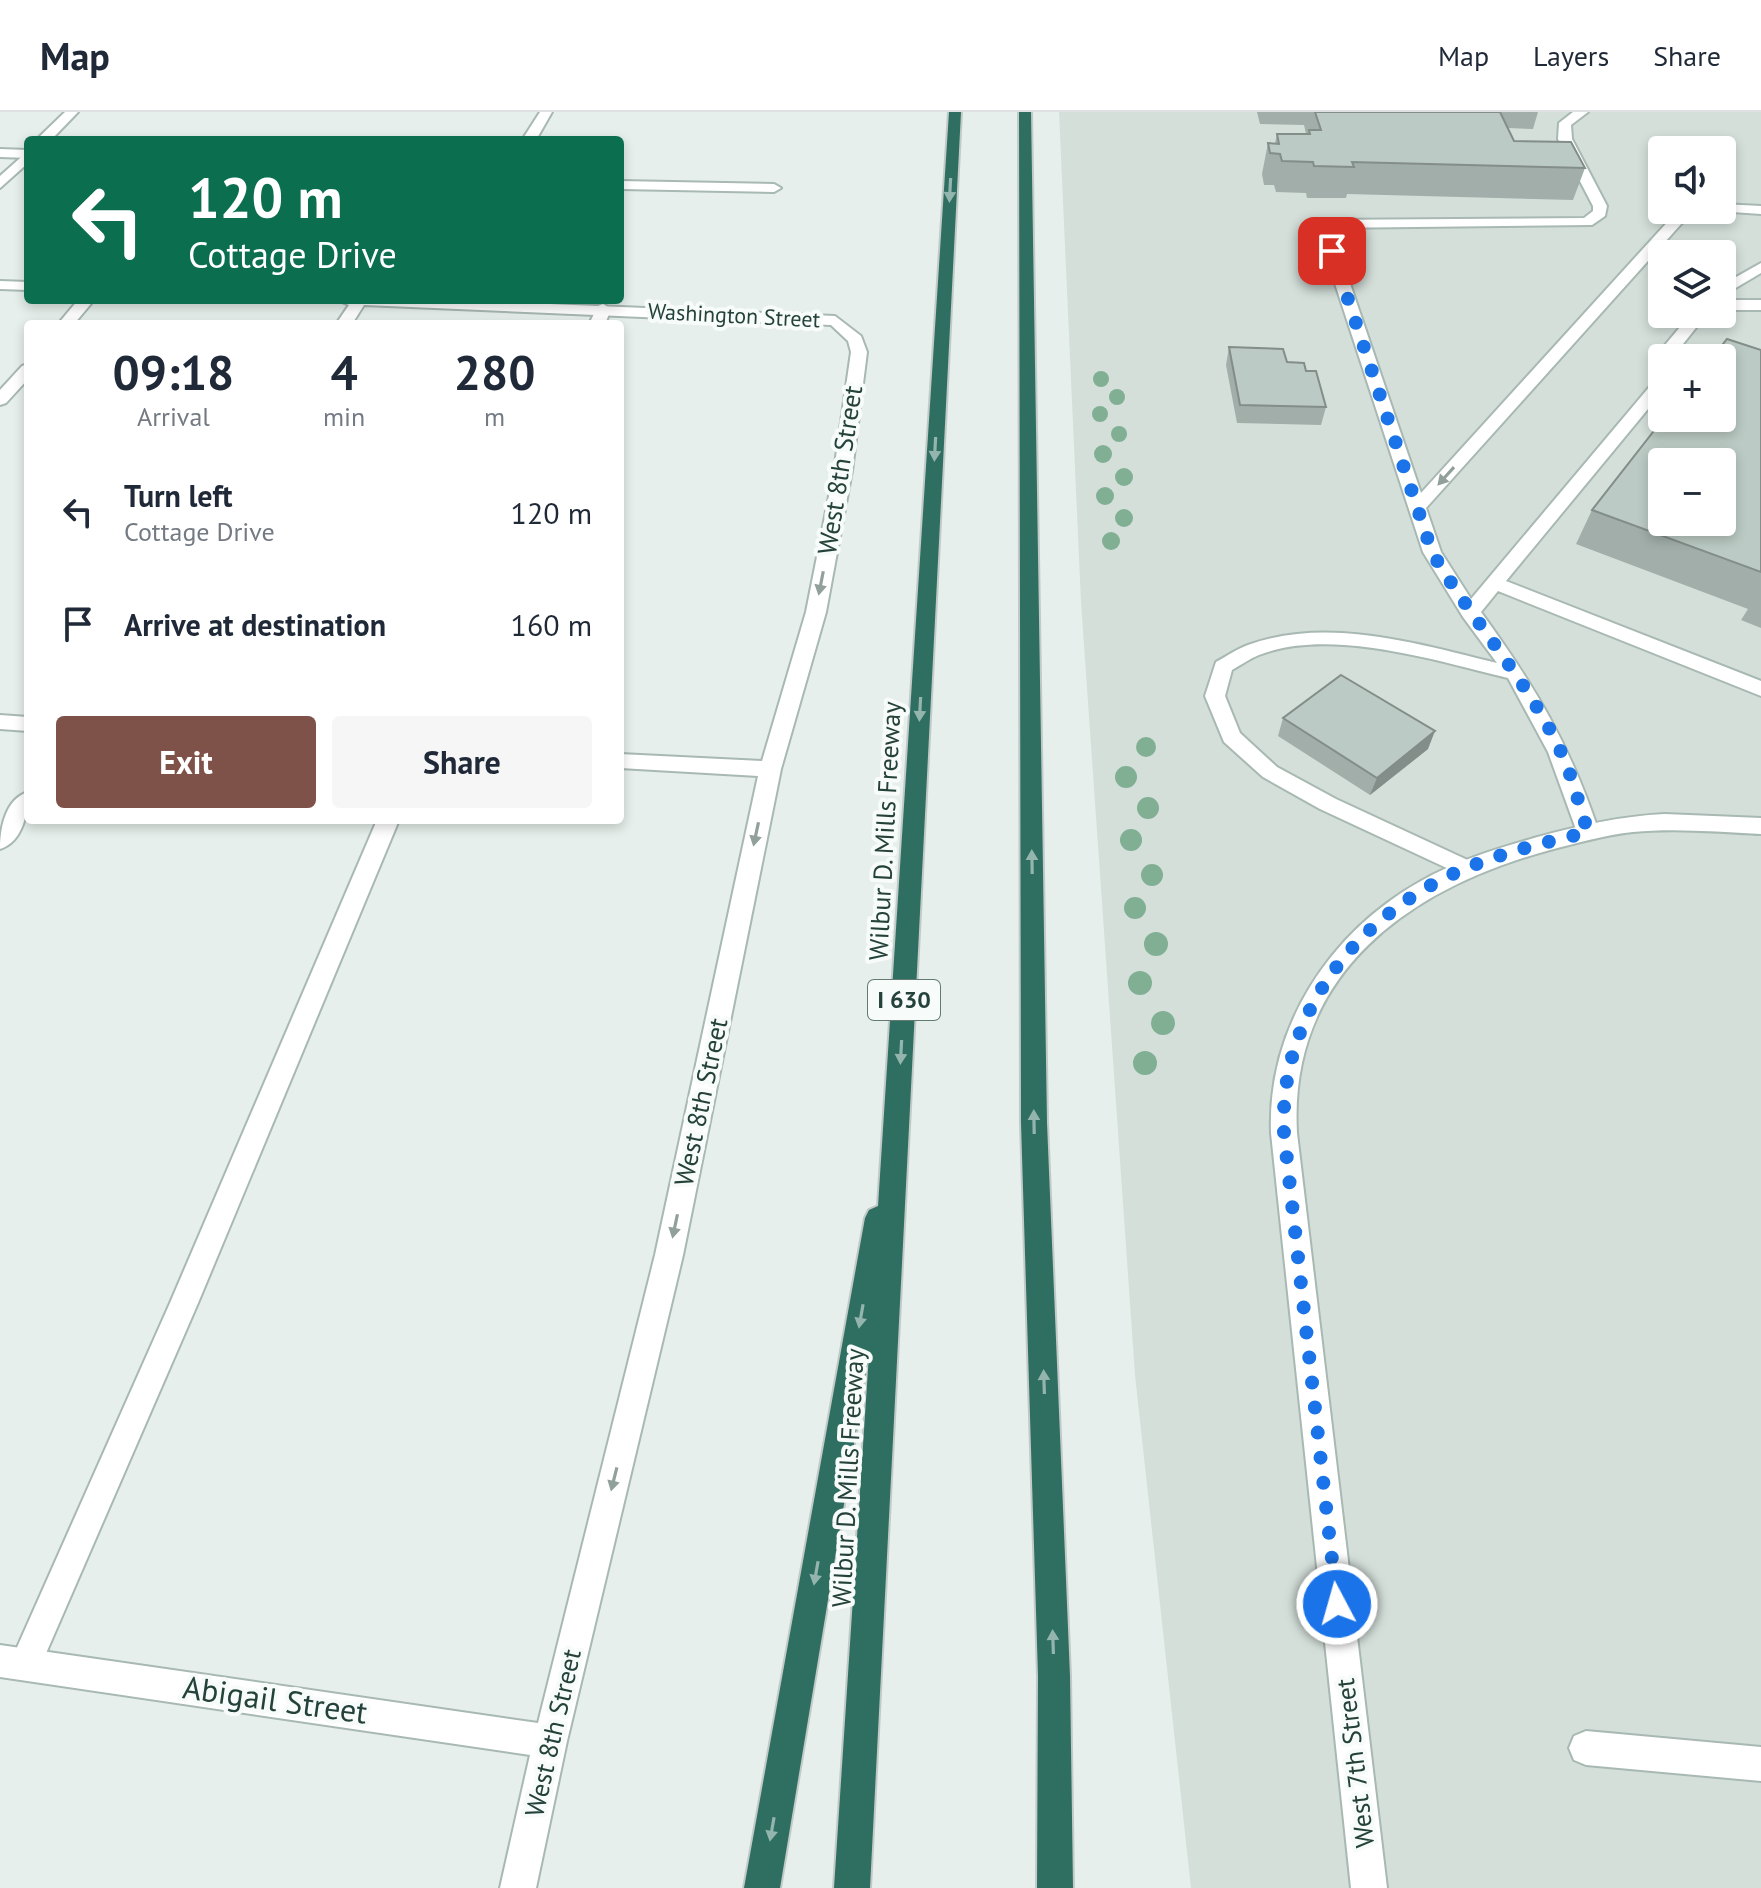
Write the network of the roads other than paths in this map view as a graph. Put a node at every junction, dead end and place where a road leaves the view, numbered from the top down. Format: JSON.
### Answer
{"nodes":[{"id":1,"x":72,"y":112,"type":"edge"},
{"id":2,"x":546,"y":112,"type":"edge"},
{"id":3,"x":955,"y":112,"type":"edge"},
{"id":4,"x":1025,"y":112,"type":"edge"},
{"id":5,"x":1576,"y":115,"type":"edge"},
{"id":6,"x":47,"y":136,"type":"edge"},
{"id":7,"x":531,"y":136,"type":"edge"},
{"id":8,"x":0,"y":153,"type":"edge"},
{"id":9,"x":24,"y":155,"type":"edge"},
{"id":10,"x":24,"y":159,"type":"edge"},
{"id":11,"x":0,"y":184,"type":"edge"},
{"id":12,"x":624,"y":185,"type":"edge"},
{"id":13,"x":774,"y":188,"type":"dead end"},
{"id":14,"x":1736,"y":209,"type":"edge"},
{"id":15,"x":1761,"y":210,"type":"edge"},
{"id":16,"x":1673,"y":224,"type":"edge"},
{"id":17,"x":1761,"y":247,"type":"edge"},
{"id":18,"x":1760,"y":271,"type":"edge"},
{"id":19,"x":1736,"y":284,"type":"edge"},
{"id":20,"x":0,"y":285,"type":"edge"},
{"id":21,"x":24,"y":286,"type":"edge"},
{"id":22,"x":83,"y":304,"type":"edge"},
{"id":23,"x":470,"y":304,"type":"edge"},
{"id":24,"x":1736,"y":305,"type":"edge"},
{"id":25,"x":1761,"y":305,"type":"edge"},
{"id":26,"x":600,"y":316,"type":"edge"},
{"id":27,"x":69,"y":320,"type":"edge"},
{"id":28,"x":835,"y":321,"type":"joint"},
{"id":29,"x":1687,"y":328,"type":"edge"},
{"id":30,"x":1674,"y":344,"type":"edge"},
{"id":31,"x":24,"y":373,"type":"edge"},
{"id":32,"x":1648,"y":399,"type":"edge"},
{"id":33,"x":0,"y":400,"type":"edge"},
{"id":34,"x":1417,"y":508,"type":"junction"},
{"id":35,"x":1494,"y":583,"type":"junction"},
{"id":36,"x":1470,"y":613,"type":"junction"},
{"id":37,"x":1513,"y":673,"type":"junction"},
{"id":38,"x":1761,"y":689,"type":"edge"},
{"id":39,"x":0,"y":722,"type":"edge"},
{"id":40,"x":24,"y":724,"type":"edge"},
{"id":41,"x":624,"y":761,"type":"edge"},
{"id":42,"x":770,"y":769,"type":"junction"},
{"id":43,"x":24,"y":806,"type":"edge"},
{"id":44,"x":386,"y":824,"type":"edge"},
{"id":45,"x":1761,"y":826,"type":"edge"},
{"id":46,"x":1588,"y":832,"type":"junction"},
{"id":47,"x":0,"y":841,"type":"edge"},
{"id":48,"x":1466,"y":869,"type":"junction"},
{"id":49,"x":898,"y":1102,"type":"junction"},
{"id":50,"x":13,"y":1662,"type":"edge"},
{"id":51,"x":1054,"y":1676,"type":"junction"},
{"id":52,"x":550,"y":1741,"type":"junction"},
{"id":53,"x":1586,"y":1748,"type":"dead end"},
{"id":54,"x":1761,"y":1764,"type":"edge"},
{"id":55,"x":518,"y":1888,"type":"edge"},
{"id":56,"x":762,"y":1888,"type":"edge"},
{"id":57,"x":852,"y":1888,"type":"edge"},
{"id":58,"x":1055,"y":1888,"type":"edge"},
{"id":59,"x":1068,"y":1888,"type":"edge"},
{"id":60,"x":1369,"y":1888,"type":"edge"}],
"edges":[{"from":1,"to":6,"type":"street"},
{"from":2,"to":7,"type":"street"},
{"from":3,"to":49,"type":"highway","name":"Wilbur D. Mills Freeway","number":"I 630","one_way":true},
{"from":51,"to":4,"type":"highway","one_way":true},
{"from":5,"to":34,"type":"street"},
{"from":8,"to":9,"type":"street"},
{"from":10,"to":11,"type":"street"},
{"from":12,"to":13,"type":"street"},
{"from":14,"to":15,"type":"street"},
{"from":16,"to":34,"type":"street","one_way":true},
{"from":17,"to":18,"type":"street"},
{"from":18,"to":19,"type":"street"},
{"from":20,"to":21,"type":"street"},
{"from":22,"to":27,"type":"street"},
{"from":23,"to":26,"type":"street","name":"Washington Street"},
{"from":24,"to":25,"type":"street"},
{"from":26,"to":28,"type":"street","name":"Washington Street"},
{"from":28,"to":42,"type":"street","name":"West 8th Street","one_way":true},
{"from":29,"to":30,"type":"street"},
{"from":31,"to":33,"type":"street"},
{"from":32,"to":35,"type":"street"},
{"from":34,"to":36,"type":"street"},
{"from":35,"to":36,"type":"street"},
{"from":35,"to":38,"type":"street"},
{"from":36,"to":37,"type":"street"},
{"from":37,"to":46,"type":"street"},
{"from":37,"to":48,"type":"street"},
{"from":39,"to":40,"type":"street"},
{"from":41,"to":42,"type":"street"},
{"from":42,"to":52,"type":"street","name":"West 8th Street","one_way":true},
{"from":43,"to":47,"type":"street"},
{"from":44,"to":50,"type":"street"},
{"from":45,"to":46,"type":"street","name":"West 7th Street"},
{"from":46,"to":48,"type":"street","name":"West 7th Street"},
{"from":48,"to":60,"type":"street","name":"West 7th Street"},
{"from":49,"to":56,"type":"highway","one_way":true},
{"from":49,"to":57,"type":"highway","name":"Wilbur D. Mills Freeway","number":"I 630"},
{"from":50,"to":52,"type":"street","name":"Abigail Street"},
{"from":51,"to":58,"type":"highway"},
{"from":51,"to":59,"type":"highway"},
{"from":52,"to":55,"type":"street","name":"West 8th Street"},
{"from":53,"to":54,"type":"street"}]}
